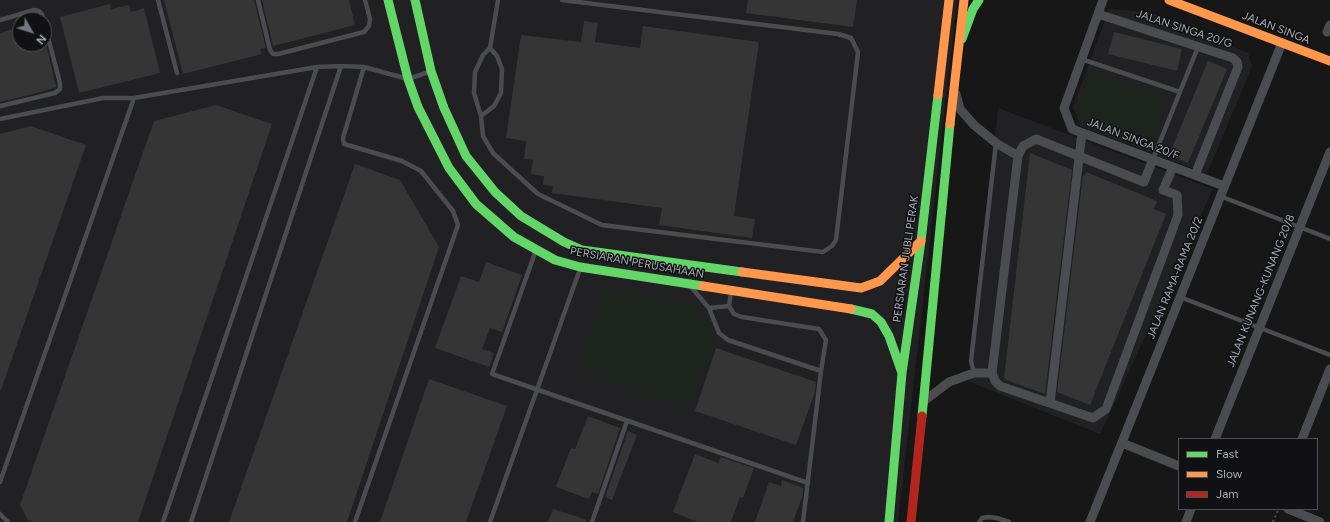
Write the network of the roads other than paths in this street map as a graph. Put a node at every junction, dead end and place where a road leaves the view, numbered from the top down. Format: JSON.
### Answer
{"nodes":[{"id":1,"x":158,"y":0,"type":"edge"},
{"id":2,"x":258,"y":0,"type":"edge"},
{"id":3,"x":365,"y":0,"type":"edge"},
{"id":4,"x":388,"y":0,"type":"edge"},
{"id":5,"x":415,"y":0,"type":"edge"},
{"id":6,"x":498,"y":0,"type":"edge"},
{"id":7,"x":562,"y":0,"type":"edge"},
{"id":8,"x":950,"y":0,"type":"edge"},
{"id":9,"x":964,"y":0,"type":"edge"},
{"id":10,"x":979,"y":0,"type":"edge"},
{"id":11,"x":1103,"y":0,"type":"edge"},
{"id":12,"x":1169,"y":0,"type":"edge"},
{"id":13,"x":573,"y":1,"type":"edge"},
{"id":14,"x":27,"y":12,"type":"edge"},
{"id":15,"x":40,"y":12,"type":"edge"},
{"id":16,"x":1098,"y":14,"type":"junction"},
{"id":17,"x":12,"y":16,"type":"edge"},
{"id":18,"x":0,"y":20,"type":"edge"},
{"id":19,"x":1282,"y":42,"type":"junction"},
{"id":20,"x":1198,"y":46,"type":"junction"},
{"id":21,"x":490,"y":48,"type":"junction"},
{"id":22,"x":52,"y":52,"type":"edge"},
{"id":23,"x":957,"y":52,"type":"junction"},
{"id":24,"x":1081,"y":59,"type":"junction"},
{"id":25,"x":1330,"y":62,"type":"edge"},
{"id":26,"x":341,"y":66,"type":"junction"},
{"id":27,"x":318,"y":67,"type":"junction"},
{"id":28,"x":364,"y":67,"type":"junction"},
{"id":29,"x":431,"y":71,"type":"junction"},
{"id":30,"x":177,"y":73,"type":"dead end"},
{"id":31,"x":408,"y":79,"type":"junction"},
{"id":32,"x":954,"y":86,"type":"junction"},
{"id":33,"x":1180,"y":92,"type":"junction"},
{"id":34,"x":134,"y":98,"type":"junction"},
{"id":35,"x":0,"y":106,"type":"edge"},
{"id":36,"x":481,"y":116,"type":"junction"},
{"id":37,"x":0,"y":120,"type":"edge"},
{"id":38,"x":1082,"y":133,"type":"junction"},
{"id":39,"x":996,"y":143,"type":"junction"},
{"id":40,"x":1330,"y":152,"type":"edge"},
{"id":41,"x":1018,"y":156,"type":"junction"},
{"id":42,"x":1078,"y":156,"type":"junction"},
{"id":43,"x":1153,"y":159,"type":"junction"},
{"id":44,"x":1173,"y":167,"type":"junction"},
{"id":45,"x":1195,"y":175,"type":"junction"},
{"id":46,"x":1224,"y":186,"type":"junction"},
{"id":47,"x":1220,"y":196,"type":"junction"},
{"id":48,"x":1300,"y":228,"type":"junction"},
{"id":49,"x":1330,"y":239,"type":"edge"},
{"id":50,"x":921,"y":241,"type":"junction"},
{"id":51,"x":536,"y":249,"type":"junction"},
{"id":52,"x":580,"y":267,"type":"junction"},
{"id":53,"x":689,"y":284,"type":"junction"},
{"id":54,"x":731,"y":291,"type":"junction"},
{"id":55,"x":1180,"y":297,"type":"junction"},
{"id":56,"x":729,"y":306,"type":"junction"},
{"id":57,"x":709,"y":308,"type":"junction"},
{"id":58,"x":1260,"y":328,"type":"junction"},
{"id":59,"x":1330,"y":355,"type":"edge"},
{"id":60,"x":1330,"y":369,"type":"edge"},
{"id":61,"x":821,"y":371,"type":"junction"},
{"id":62,"x":902,"y":373,"type":"junction"},
{"id":63,"x":974,"y":373,"type":"junction"},
{"id":64,"x":992,"y":373,"type":"junction"},
{"id":65,"x":1327,"y":387,"type":"edge"},
{"id":66,"x":537,"y":390,"type":"junction"},
{"id":67,"x":924,"y":401,"type":"junction"},
{"id":68,"x":1050,"y":403,"type":"junction"},
{"id":69,"x":627,"y":421,"type":"junction"},
{"id":70,"x":1215,"y":438,"type":"edge"},
{"id":71,"x":1302,"y":438,"type":"edge"},
{"id":72,"x":1122,"y":443,"type":"junction"},
{"id":73,"x":1178,"y":466,"type":"edge"},
{"id":74,"x":0,"y":482,"type":"edge"},
{"id":75,"x":808,"y":483,"type":"junction"},
{"id":76,"x":1191,"y":510,"type":"edge"},
{"id":77,"x":1290,"y":510,"type":"edge"},
{"id":78,"x":0,"y":514,"type":"edge"},
{"id":79,"x":8,"y":522,"type":"edge"},
{"id":80,"x":162,"y":522,"type":"edge"},
{"id":81,"x":191,"y":522,"type":"edge"},
{"id":82,"x":355,"y":522,"type":"edge"},
{"id":83,"x":490,"y":522,"type":"edge"},
{"id":84,"x":592,"y":522,"type":"edge"},
{"id":85,"x":803,"y":522,"type":"edge"},
{"id":86,"x":889,"y":522,"type":"edge"},
{"id":87,"x":911,"y":522,"type":"edge"},
{"id":88,"x":979,"y":522,"type":"edge"},
{"id":89,"x":1009,"y":522,"type":"edge"},
{"id":90,"x":1090,"y":522,"type":"edge"},
{"id":91,"x":1186,"y":522,"type":"edge"},
{"id":92,"x":1320,"y":522,"type":"edge"}],
"edges":[{"from":1,"to":30,"type":"lane"},
{"from":2,"to":3,"type":"lane"},
{"from":4,"to":31,"type":"main road","name":"PERSIARAN PERUSAHAAN"},
{"from":5,"to":29,"type":"main road","name":"PERSIARAN PERUSAHAAN"},
{"from":6,"to":21,"type":"lane"},
{"from":7,"to":13,"type":"lane"},
{"from":8,"to":50,"type":"main road","name":"PERSIARAN JUBLI PERAK"},
{"from":9,"to":23,"type":"main road"},
{"from":10,"to":23,"type":"main road"},
{"from":11,"to":16,"type":"street","name":"JALAN SINGA 20/F"},
{"from":12,"to":19,"type":"main road","name":"JALAN SINGA"},
{"from":13,"to":36,"type":"lane"},
{"from":14,"to":15,"type":"lane"},
{"from":16,"to":20,"type":"street","name":"JALAN SINGA 20/G"},
{"from":16,"to":24,"type":"street","name":"JALAN SINGA 20/F"},
{"from":17,"to":18,"type":"lane"},
{"from":19,"to":25,"type":"main road","name":"JALAN SINGA"},
{"from":19,"to":46,"type":"street","name":"JALAN RAMA-RAMA 20/2"},
{"from":20,"to":33,"type":"lane"},
{"from":20,"to":45,"type":"street","name":"JALAN SINGA 20/G"},
{"from":21,"to":36,"type":"lane"},
{"from":21,"to":36,"type":"lane"},
{"from":22,"to":35,"type":"lane"},
{"from":23,"to":32,"type":"main road"},
{"from":24,"to":33,"type":"lane"},
{"from":24,"to":38,"type":"street","name":"JALAN SINGA 20/F"},
{"from":26,"to":27,"type":"lane"},
{"from":26,"to":28,"type":"lane"},
{"from":26,"to":81,"type":"lane"},
{"from":27,"to":34,"type":"lane"},
{"from":27,"to":80,"type":"lane"},
{"from":28,"to":31,"type":"lane"},
{"from":28,"to":82,"type":"lane"},
{"from":29,"to":31,"type":"lane"},
{"from":29,"to":50,"type":"main road","name":"PERSIARAN PERUSAHAAN"},
{"from":31,"to":51,"type":"main road","name":"PERSIARAN PERUSAHAAN"},
{"from":32,"to":39,"type":"street"},
{"from":32,"to":67,"type":"main road"},
{"from":33,"to":43,"type":"lane"},
{"from":34,"to":37,"type":"lane"},
{"from":34,"to":74,"type":"lane"},
{"from":38,"to":42,"type":"street"},
{"from":38,"to":43,"type":"street","name":"JALAN SINGA 20/F"},
{"from":39,"to":41,"type":"street"},
{"from":39,"to":63,"type":"lane"},
{"from":40,"to":48,"type":"street","name":"JALAN KUNANG-KUNANG 20/8"},
{"from":41,"to":42,"type":"street"},
{"from":41,"to":64,"type":"street"},
{"from":42,"to":43,"type":"street"},
{"from":42,"to":68,"type":"street"},
{"from":43,"to":44,"type":"street","name":"JALAN SINGA 20/F"},
{"from":44,"to":45,"type":"street","name":"JALAN SINGA 20/F"},
{"from":44,"to":68,"type":"street"},
{"from":45,"to":46,"type":"street","name":"JALAN SINGA 20/F"},
{"from":46,"to":47,"type":"street","name":"JALAN RAMA-RAMA 20/2"},
{"from":47,"to":48,"type":"lane"},
{"from":47,"to":55,"type":"street","name":"JALAN RAMA-RAMA 20/2"},
{"from":48,"to":49,"type":"lane"},
{"from":48,"to":58,"type":"street","name":"JALAN KUNANG-KUNANG 20/8"},
{"from":50,"to":62,"type":"main road","name":"PERSIARAN JUBLI PERAK"},
{"from":51,"to":52,"type":"main road","name":"PERSIARAN PERUSAHAAN"},
{"from":51,"to":66,"type":"lane"},
{"from":52,"to":53,"type":"main road","name":"PERSIARAN PERUSAHAAN"},
{"from":52,"to":66,"type":"lane"},
{"from":53,"to":54,"type":"main road","name":"PERSIARAN PERUSAHAAN"},
{"from":53,"to":57,"type":"lane"},
{"from":54,"to":56,"type":"lane"},
{"from":54,"to":62,"type":"main road","name":"PERSIARAN PERUSAHAAN"},
{"from":55,"to":58,"type":"lane"},
{"from":55,"to":72,"type":"street","name":"JALAN RAMA-RAMA 20/2"},
{"from":56,"to":57,"type":"lane"},
{"from":56,"to":61,"type":"lane"},
{"from":57,"to":61,"type":"lane"},
{"from":58,"to":59,"type":"lane"},
{"from":58,"to":70,"type":"street","name":"JALAN KUNANG-KUNANG 20/8"},
{"from":60,"to":65,"type":"street"},
{"from":61,"to":75,"type":"lane"},
{"from":62,"to":86,"type":"main road","name":"PERSIARAN JUBLI PERAK"},
{"from":63,"to":64,"type":"street"},
{"from":63,"to":67,"type":"street"},
{"from":64,"to":68,"type":"street"},
{"from":65,"to":71,"type":"street"},
{"from":66,"to":69,"type":"lane"},
{"from":66,"to":83,"type":"lane"},
{"from":67,"to":87,"type":"main road"},
{"from":69,"to":75,"type":"lane"},
{"from":69,"to":84,"type":"lane"},
{"from":72,"to":73,"type":"street"},
{"from":72,"to":90,"type":"street","name":"JALAN RAMA-RAMA 20/2"},
{"from":75,"to":85,"type":"lane"},
{"from":76,"to":91,"type":"street"},
{"from":77,"to":92,"type":"street"},
{"from":78,"to":79,"type":"lane"},
{"from":88,"to":89,"type":"lane"}]}
